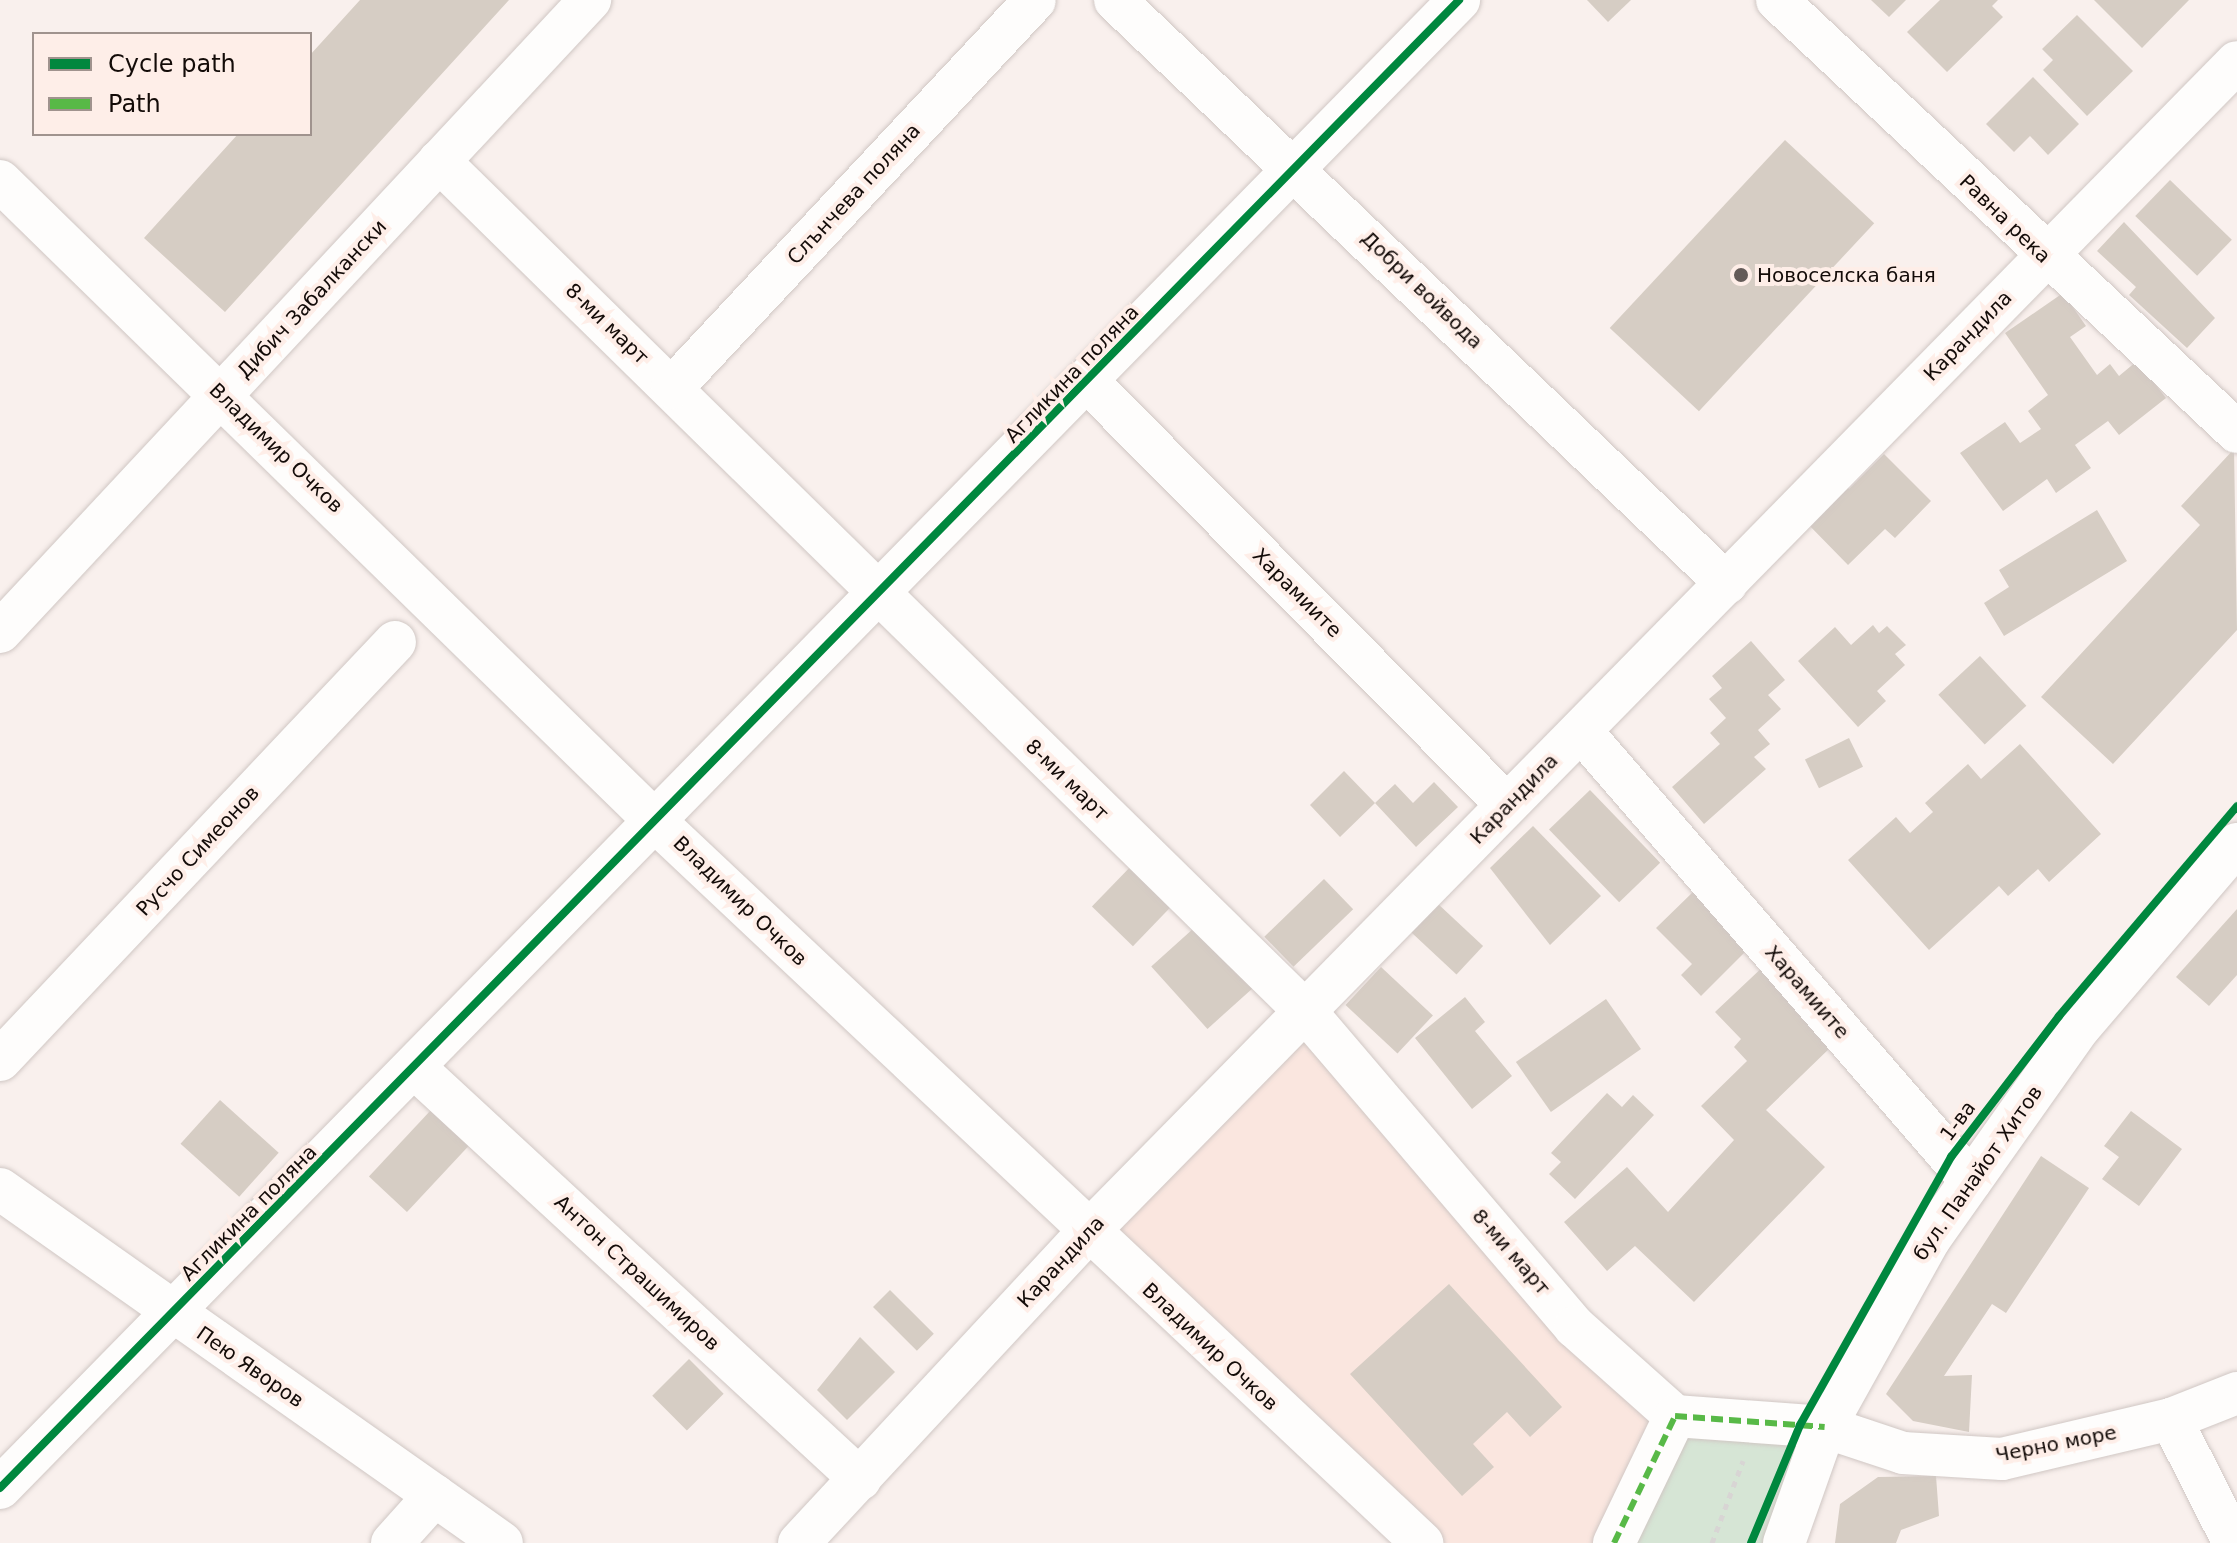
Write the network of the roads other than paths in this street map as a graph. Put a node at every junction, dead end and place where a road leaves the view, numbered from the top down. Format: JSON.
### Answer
{"nodes":[{"id":1,"x":590,"y":0,"type":"edge"},
{"id":2,"x":1035,"y":0,"type":"edge"},
{"id":3,"x":1115,"y":0,"type":"edge"},
{"id":4,"x":1459,"y":0,"type":"edge"},
{"id":5,"x":1777,"y":0,"type":"edge"},
{"id":6,"x":2237,"y":62,"type":"edge"},
{"id":7,"x":439,"y":161,"type":"junction"},
{"id":8,"x":1296,"y":167,"type":"junction"},
{"id":9,"x":0,"y":181,"type":"edge"},
{"id":10,"x":2045,"y":258,"type":"junction"},
{"id":11,"x":1087,"y":381,"type":"junction"},
{"id":12,"x":672,"y":388,"type":"junction"},
{"id":13,"x":222,"y":396,"type":"junction"},
{"id":14,"x":2237,"y":432,"type":"edge"},
{"id":15,"x":1726,"y":583,"type":"junction"},
{"id":16,"x":878,"y":596,"type":"junction"},
{"id":17,"x":0,"y":632,"type":"edge"},
{"id":18,"x":395,"y":642,"type":"dead end"},
{"id":19,"x":1581,"y":731,"type":"junction"},
{"id":20,"x":1507,"y":805,"type":"junction"},
{"id":21,"x":657,"y":823,"type":"junction"},
{"id":22,"x":2237,"y":844,"type":"edge"},
{"id":23,"x":1305,"y":1011,"type":"junction"},
{"id":24,"x":0,"y":1060,"type":"edge"},
{"id":25,"x":415,"y":1068,"type":"junction"},
{"id":26,"x":1971,"y":1181,"type":"junction"},
{"id":27,"x":0,"y":1189,"type":"edge"},
{"id":28,"x":1087,"y":1233,"type":"junction"},
{"id":29,"x":173,"y":1313,"type":"junction"},
{"id":30,"x":2237,"y":1393,"type":"edge"},
{"id":31,"x":1675,"y":1416,"type":"junction"},
{"id":32,"x":2171,"y":1419,"type":"junction"},
{"id":33,"x":1825,"y":1427,"type":"junction"},
{"id":34,"x":860,"y":1479,"type":"junction"},
{"id":35,"x":0,"y":1488,"type":"edge"},
{"id":36,"x":435,"y":1495,"type":"junction"},
{"id":37,"x":392,"y":1543,"type":"edge"},
{"id":38,"x":502,"y":1543,"type":"edge"},
{"id":39,"x":799,"y":1543,"type":"edge"},
{"id":40,"x":1422,"y":1543,"type":"edge"},
{"id":41,"x":1614,"y":1543,"type":"edge"},
{"id":42,"x":1784,"y":1543,"type":"edge"},
{"id":43,"x":2234,"y":1543,"type":"edge"}],
"edges":[{"from":1,"to":7,"type":"street","name":"Дибич Забалкански"},
{"from":2,"to":12,"type":"street","name":"Слънчева поляна"},
{"from":3,"to":8,"type":"street","name":"Добри войвода"},
{"from":4,"to":8,"type":"street","name":"Агликина поляна"},
{"from":5,"to":10,"type":"street","name":"Равна река"},
{"from":6,"to":10,"type":"street","name":"Карандила"},
{"from":7,"to":12,"type":"street","name":"8-ми март"},
{"from":7,"to":13,"type":"street","name":"Дибич Забалкански"},
{"from":8,"to":11,"type":"street","name":"Агликина поляна"},
{"from":8,"to":15,"type":"street","name":"Добри войвода"},
{"from":9,"to":13,"type":"street","name":"Владимир Очков"},
{"from":10,"to":14,"type":"street","name":"Равна река"},
{"from":10,"to":15,"type":"street","name":"Карандила"},
{"from":11,"to":16,"type":"street","name":"Агликина поляна"},
{"from":11,"to":20,"type":"street","name":"Харамиите"},
{"from":12,"to":16,"type":"street","name":"8-ми март"},
{"from":13,"to":17,"type":"street","name":"Дибич Забалкански"},
{"from":13,"to":21,"type":"street","name":"Владимир Очков"},
{"from":15,"to":19,"type":"street","name":"Карандила"},
{"from":16,"to":21,"type":"street","name":"Агликина поляна"},
{"from":16,"to":23,"type":"street","name":"8-ми март"},
{"from":18,"to":24,"type":"street","name":"Русчо Симеонов"},
{"from":19,"to":20,"type":"street","name":"Карандила"},
{"from":19,"to":26,"type":"street","name":"Харамиите"},
{"from":20,"to":23,"type":"street","name":"Карандила"},
{"from":21,"to":25,"type":"street","name":"Агликина поляна"},
{"from":21,"to":28,"type":"street","name":"Владимир Очков"},
{"from":22,"to":26,"type":"street","name":"бул. Панайот Хитов"},
{"from":23,"to":28,"type":"street","name":"Карандила"},
{"from":23,"to":31,"type":"street","name":"8-ми март"},
{"from":25,"to":29,"type":"street","name":"Агликина поляна"},
{"from":25,"to":34,"type":"street","name":"Антон Страшимиров"},
{"from":26,"to":33,"type":"street","name":"бул. Панайот Хитов"},
{"from":27,"to":29,"type":"street","name":"Пею Яворов"},
{"from":28,"to":34,"type":"street","name":"Карандила"},
{"from":28,"to":40,"type":"street","name":"Владимир Очков"},
{"from":29,"to":35,"type":"street","name":"Агликина поляна"},
{"from":29,"to":36,"type":"street","name":"Пею Яворов"},
{"from":30,"to":32,"type":"street","name":"Черно море"},
{"from":31,"to":33,"type":"street"},
{"from":31,"to":41,"type":"street"},
{"from":32,"to":33,"type":"street","name":"Черно море"},
{"from":32,"to":43,"type":"street"},
{"from":33,"to":42,"type":"street","name":"бул. Панайот Хитов"},
{"from":34,"to":39,"type":"street","name":"Карандила"},
{"from":36,"to":37,"type":"street"},
{"from":36,"to":38,"type":"street","name":"Пею Яворов"}]}
